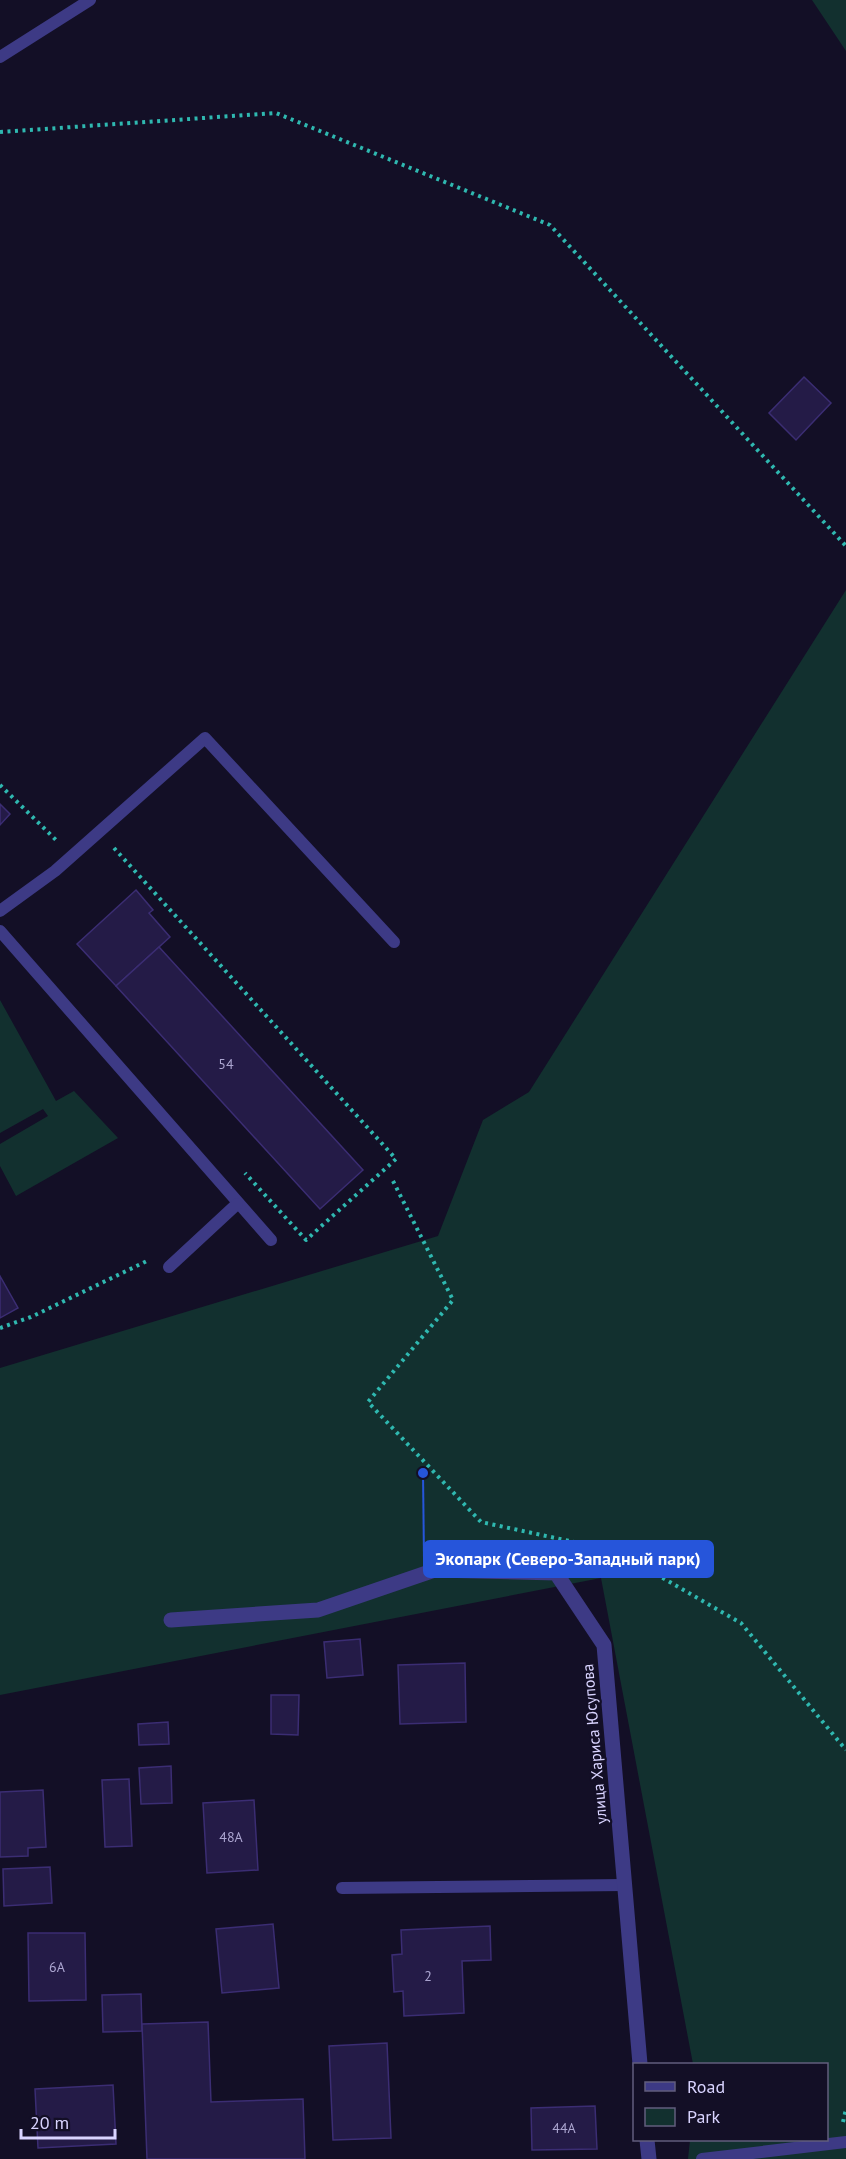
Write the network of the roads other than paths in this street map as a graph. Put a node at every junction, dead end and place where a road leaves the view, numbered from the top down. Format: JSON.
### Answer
{"nodes":[{"id":1,"x":90,"y":0,"type":"edge"},
{"id":2,"x":0,"y":57,"type":"edge"},
{"id":3,"x":0,"y":911,"type":"edge"},
{"id":4,"x":0,"y":931,"type":"edge"},
{"id":5,"x":394,"y":942,"type":"dead end"},
{"id":6,"x":237,"y":1204,"type":"junction"},
{"id":7,"x":271,"y":1240,"type":"dead end"},
{"id":8,"x":169,"y":1267,"type":"road end"},
{"id":9,"x":171,"y":1620,"type":"dead end"},
{"id":10,"x":624,"y":1885,"type":"junction"},
{"id":11,"x":342,"y":1888,"type":"dead end"},
{"id":12,"x":640,"y":2063,"type":"edge"},
{"id":13,"x":647,"y":2141,"type":"edge"},
{"id":14,"x":846,"y":2142,"type":"edge"},
{"id":15,"x":649,"y":2159,"type":"edge"},
{"id":16,"x":702,"y":2159,"type":"edge"}],
"edges":[{"from":1,"to":2,"type":"lane"},
{"from":3,"to":5,"type":"lane"},
{"from":4,"to":6,"type":"lane"},
{"from":6,"to":7,"type":"lane"},
{"from":6,"to":8,"type":"lane"},
{"from":9,"to":10,"type":"street","name":"улица Хариса Юсупова"},
{"from":10,"to":11,"type":"lane"},
{"from":10,"to":12,"type":"street","name":"улица Хариса Юсупова"},
{"from":13,"to":15,"type":"street"},
{"from":14,"to":16,"type":"lane"}]}
